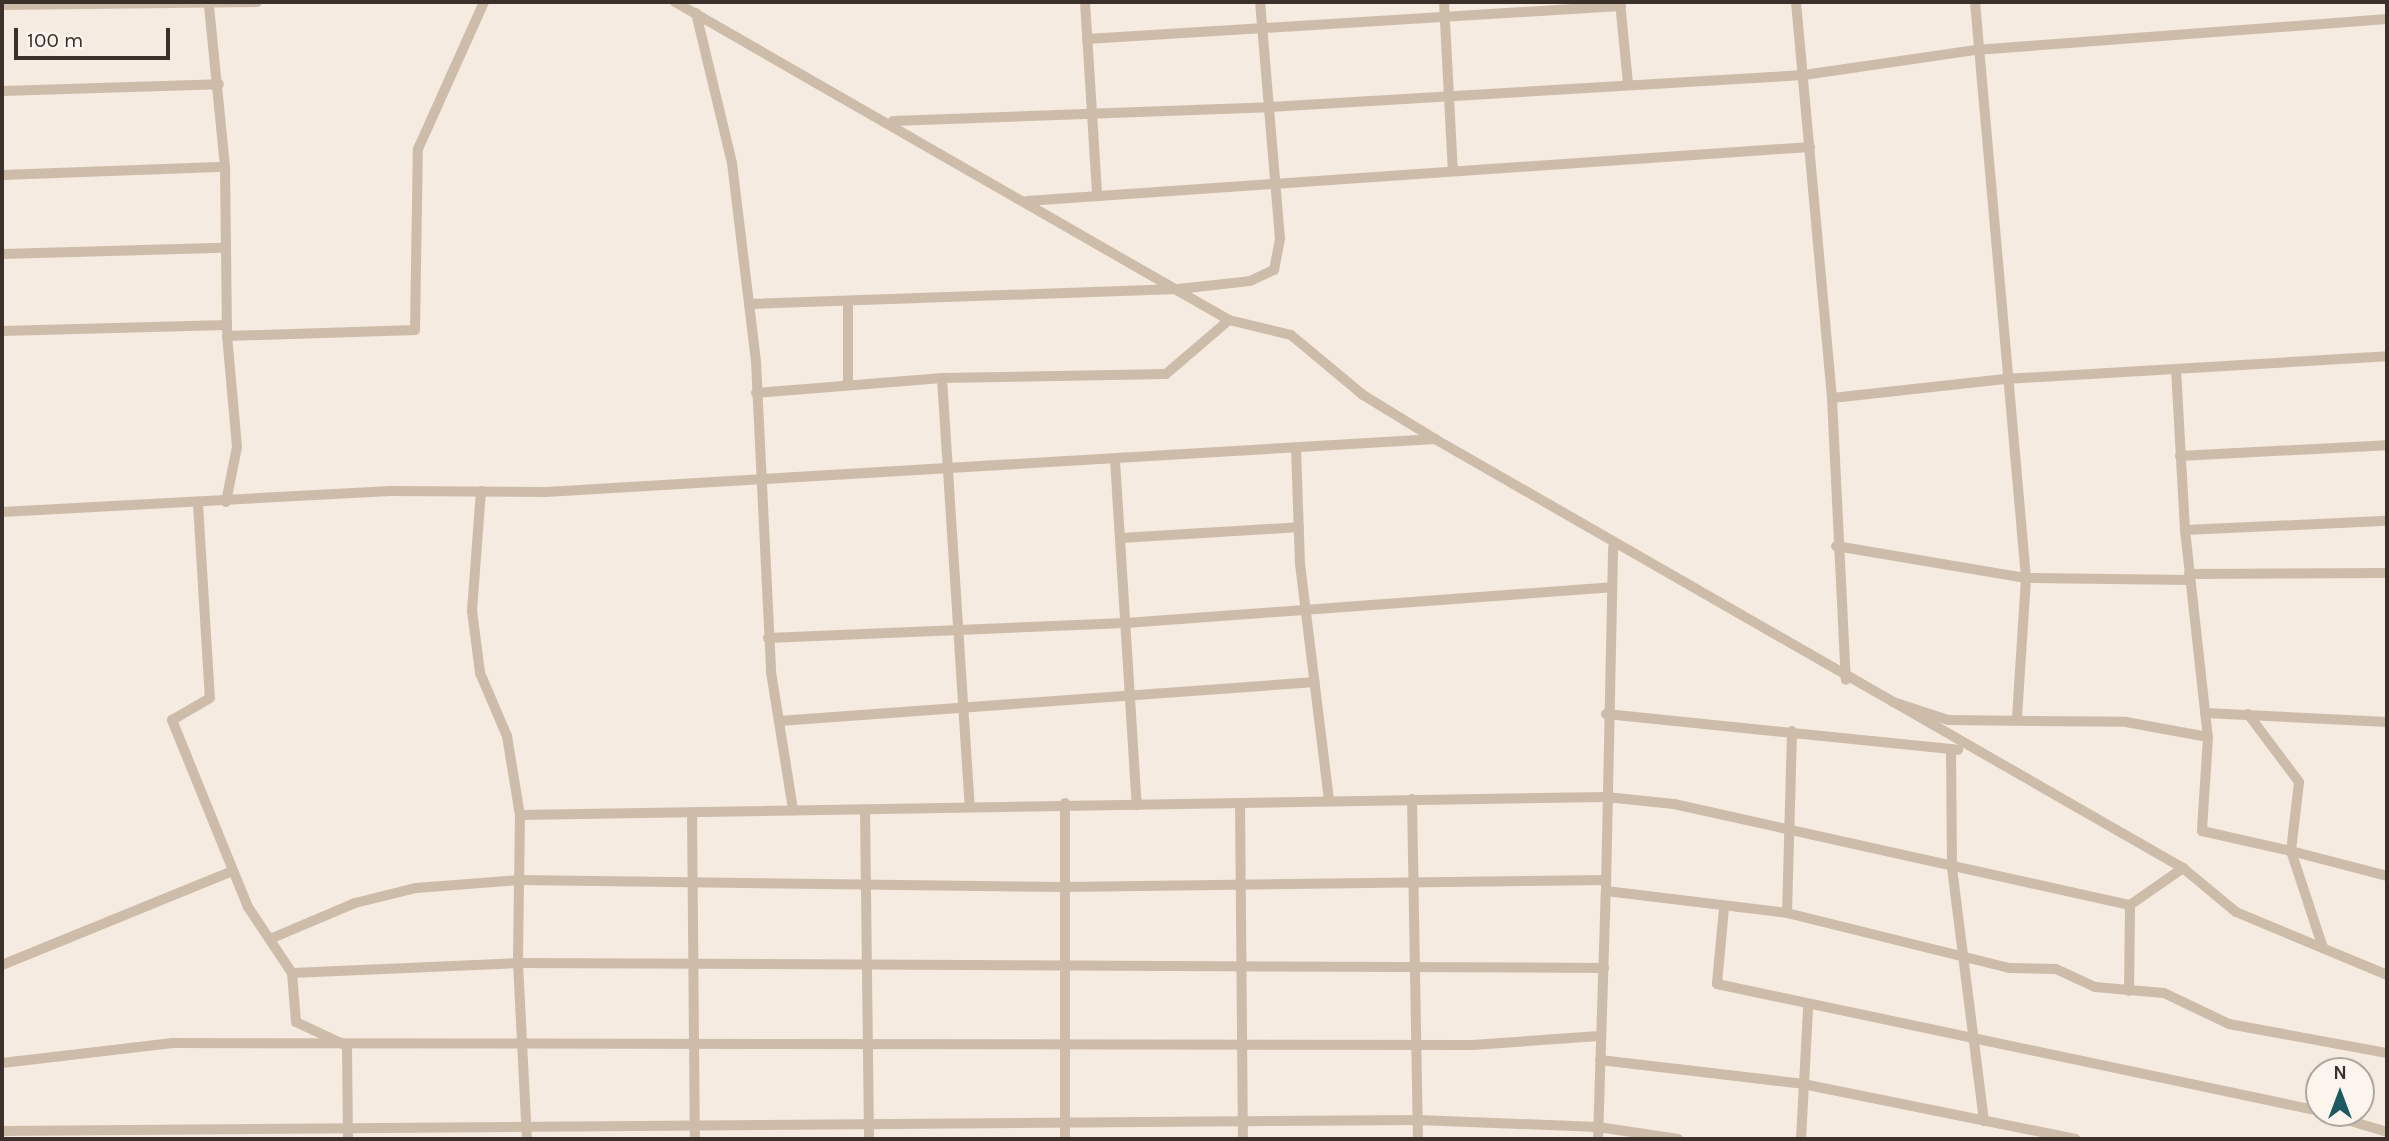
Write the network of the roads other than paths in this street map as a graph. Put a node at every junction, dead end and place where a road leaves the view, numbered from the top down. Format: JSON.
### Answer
{"nodes":[{"id":1,"x":257,"y":2,"type":"edge"},
{"id":2,"x":484,"y":2,"type":"edge"},
{"id":3,"x":675,"y":2,"type":"edge"},
{"id":4,"x":1085,"y":2,"type":"edge"},
{"id":5,"x":1260,"y":2,"type":"edge"},
{"id":6,"x":1444,"y":2,"type":"edge"},
{"id":7,"x":1796,"y":2,"type":"edge"},
{"id":8,"x":1975,"y":2,"type":"edge"},
{"id":9,"x":1620,"y":4,"type":"edge"},
{"id":10,"x":2,"y":5,"type":"edge"},
{"id":11,"x":209,"y":6,"type":"junction"},
{"id":12,"x":696,"y":13,"type":"junction"},
{"id":13,"x":1445,"y":17,"type":"junction"},
{"id":14,"x":2387,"y":19,"type":"edge"},
{"id":15,"x":1262,"y":28,"type":"junction"},
{"id":16,"x":1087,"y":39,"type":"junction"},
{"id":17,"x":1976,"y":50,"type":"junction"},
{"id":18,"x":1804,"y":75,"type":"junction"},
{"id":19,"x":1628,"y":83,"type":"junction"},
{"id":20,"x":219,"y":84,"type":"junction"},
{"id":21,"x":2,"y":91,"type":"edge"},
{"id":22,"x":1448,"y":93,"type":"junction"},
{"id":23,"x":1269,"y":107,"type":"junction"},
{"id":24,"x":1088,"y":113,"type":"junction"},
{"id":25,"x":891,"y":121,"type":"junction"},
{"id":26,"x":1810,"y":147,"type":"junction"},
{"id":27,"x":225,"y":167,"type":"junction"},
{"id":28,"x":1453,"y":171,"type":"junction"},
{"id":29,"x":2,"y":175,"type":"edge"},
{"id":30,"x":1275,"y":181,"type":"junction"},
{"id":31,"x":1097,"y":195,"type":"junction"},
{"id":32,"x":1027,"y":201,"type":"junction"},
{"id":33,"x":223,"y":248,"type":"junction"},
{"id":34,"x":2,"y":254,"type":"edge"},
{"id":35,"x":1178,"y":289,"type":"junction"},
{"id":36,"x":848,"y":301,"type":"junction"},
{"id":37,"x":748,"y":304,"type":"junction"},
{"id":38,"x":1229,"y":320,"type":"junction"},
{"id":39,"x":227,"y":330,"type":"junction"},
{"id":40,"x":2,"y":331,"type":"edge"},
{"id":41,"x":2387,"y":356,"type":"edge"},
{"id":42,"x":2176,"y":369,"type":"junction"},
{"id":43,"x":942,"y":378,"type":"junction"},
{"id":44,"x":2005,"y":379,"type":"junction"},
{"id":45,"x":848,"y":386,"type":"junction"},
{"id":46,"x":756,"y":393,"type":"junction"},
{"id":47,"x":1832,"y":398,"type":"junction"},
{"id":48,"x":1435,"y":439,"type":"junction"},
{"id":49,"x":2387,"y":445,"type":"edge"},
{"id":50,"x":1296,"y":449,"type":"junction"},
{"id":51,"x":2180,"y":456,"type":"junction"},
{"id":52,"x":1115,"y":460,"type":"junction"},
{"id":53,"x":946,"y":468,"type":"junction"},
{"id":54,"x":758,"y":479,"type":"junction"},
{"id":55,"x":481,"y":491,"type":"junction"},
{"id":56,"x":226,"y":502,"type":"junction"},
{"id":57,"x":198,"y":504,"type":"junction"},
{"id":58,"x":2,"y":512,"type":"edge"},
{"id":59,"x":2387,"y":521,"type":"edge"},
{"id":60,"x":1299,"y":527,"type":"junction"},
{"id":61,"x":2185,"y":530,"type":"junction"},
{"id":62,"x":1121,"y":538,"type":"junction"},
{"id":63,"x":1836,"y":546,"type":"junction"},
{"id":64,"x":1613,"y":547,"type":"junction"},
{"id":65,"x":2387,"y":573,"type":"edge"},
{"id":66,"x":2189,"y":577,"type":"junction"},
{"id":67,"x":2026,"y":578,"type":"junction"},
{"id":68,"x":1612,"y":587,"type":"junction"},
{"id":69,"x":1305,"y":606,"type":"junction"},
{"id":70,"x":1126,"y":623,"type":"junction"},
{"id":71,"x":957,"y":630,"type":"junction"},
{"id":72,"x":768,"y":638,"type":"junction"},
{"id":73,"x":1846,"y":680,"type":"junction"},
{"id":74,"x":1315,"y":682,"type":"junction"},
{"id":75,"x":1869,"y":694,"type":"junction"},
{"id":76,"x":1130,"y":700,"type":"junction"},
{"id":77,"x":962,"y":703,"type":"junction"},
{"id":78,"x":2205,"y":713,"type":"junction"},
{"id":79,"x":2248,"y":714,"type":"junction"},
{"id":80,"x":1606,"y":715,"type":"junction"},
{"id":81,"x":2017,"y":716,"type":"junction"},
{"id":82,"x":779,"y":721,"type":"junction"},
{"id":83,"x":2387,"y":722,"type":"edge"},
{"id":84,"x":1792,"y":732,"type":"junction"},
{"id":85,"x":2208,"y":737,"type":"junction"},
{"id":86,"x":1951,"y":750,"type":"junction"},
{"id":87,"x":1967,"y":750,"type":"junction"},
{"id":88,"x":1605,"y":797,"type":"junction"},
{"id":89,"x":1412,"y":799,"type":"junction"},
{"id":90,"x":1329,"y":801,"type":"junction"},
{"id":91,"x":1065,"y":803,"type":"junction"},
{"id":92,"x":1240,"y":803,"type":"junction"},
{"id":93,"x":1138,"y":804,"type":"junction"},
{"id":94,"x":970,"y":806,"type":"junction"},
{"id":95,"x":865,"y":809,"type":"junction"},
{"id":96,"x":793,"y":810,"type":"junction"},
{"id":97,"x":692,"y":812,"type":"junction"},
{"id":98,"x":520,"y":816,"type":"junction"},
{"id":99,"x":1788,"y":829,"type":"junction"},
{"id":100,"x":2291,"y":851,"type":"junction"},
{"id":101,"x":1952,"y":868,"type":"junction"},
{"id":102,"x":2183,"y":868,"type":"junction"},
{"id":103,"x":232,"y":871,"type":"junction"},
{"id":104,"x":2387,"y":876,"type":"edge"},
{"id":105,"x":519,"y":880,"type":"junction"},
{"id":106,"x":1413,"y":882,"type":"junction"},
{"id":107,"x":694,"y":883,"type":"junction"},
{"id":108,"x":865,"y":886,"type":"junction"},
{"id":109,"x":1606,"y":886,"type":"junction"},
{"id":110,"x":1064,"y":887,"type":"junction"},
{"id":111,"x":1239,"y":887,"type":"junction"},
{"id":112,"x":2130,"y":905,"type":"junction"},
{"id":113,"x":1724,"y":908,"type":"junction"},
{"id":114,"x":1787,"y":913,"type":"junction"},
{"id":115,"x":270,"y":939,"type":"junction"},
{"id":116,"x":2323,"y":948,"type":"junction"},
{"id":117,"x":1963,"y":956,"type":"junction"},
{"id":118,"x":518,"y":963,"type":"junction"},
{"id":119,"x":698,"y":963,"type":"junction"},
{"id":120,"x":1413,"y":963,"type":"junction"},
{"id":121,"x":866,"y":964,"type":"junction"},
{"id":122,"x":1062,"y":964,"type":"junction"},
{"id":123,"x":1243,"y":964,"type":"junction"},
{"id":124,"x":2,"y":965,"type":"edge"},
{"id":125,"x":1604,"y":968,"type":"junction"},
{"id":126,"x":292,"y":973,"type":"junction"},
{"id":127,"x":2387,"y":975,"type":"edge"},
{"id":128,"x":2129,"y":991,"type":"junction"},
{"id":129,"x":1808,"y":1007,"type":"junction"},
{"id":130,"x":1599,"y":1036,"type":"junction"},
{"id":131,"x":1243,"y":1042,"type":"junction"},
{"id":132,"x":1974,"y":1042,"type":"junction"},
{"id":133,"x":1062,"y":1044,"type":"junction"},
{"id":134,"x":1414,"y":1044,"type":"junction"},
{"id":135,"x":695,"y":1045,"type":"junction"},
{"id":136,"x":867,"y":1045,"type":"junction"},
{"id":137,"x":347,"y":1046,"type":"junction"},
{"id":138,"x":522,"y":1046,"type":"junction"},
{"id":139,"x":2387,"y":1053,"type":"edge"},
{"id":140,"x":1600,"y":1060,"type":"junction"},
{"id":141,"x":2,"y":1063,"type":"edge"},
{"id":142,"x":1803,"y":1084,"type":"junction"},
{"id":143,"x":2305,"y":1108,"type":"edge"},
{"id":144,"x":1418,"y":1119,"type":"junction"},
{"id":145,"x":1065,"y":1120,"type":"junction"},
{"id":146,"x":1243,"y":1120,"type":"junction"},
{"id":147,"x":869,"y":1121,"type":"junction"},
{"id":148,"x":1984,"y":1121,"type":"junction"},
{"id":149,"x":695,"y":1122,"type":"junction"},
{"id":150,"x":527,"y":1124,"type":"junction"},
{"id":151,"x":1598,"y":1127,"type":"junction"},
{"id":152,"x":2,"y":1131,"type":"edge"},
{"id":153,"x":348,"y":1133,"type":"edge"},
{"id":154,"x":527,"y":1139,"type":"edge"},
{"id":155,"x":695,"y":1139,"type":"edge"},
{"id":156,"x":869,"y":1139,"type":"edge"},
{"id":157,"x":1065,"y":1139,"type":"edge"},
{"id":158,"x":1243,"y":1139,"type":"edge"},
{"id":159,"x":1418,"y":1139,"type":"edge"},
{"id":160,"x":1598,"y":1139,"type":"edge"},
{"id":161,"x":1678,"y":1139,"type":"edge"},
{"id":162,"x":1801,"y":1139,"type":"edge"},
{"id":163,"x":2076,"y":1139,"type":"edge"}],
"edges":[{"from":1,"to":11,"type":"street"},
{"from":2,"to":39,"type":"street"},
{"from":3,"to":12,"type":"street"},
{"from":4,"to":16,"type":"street"},
{"from":5,"to":15,"type":"street"},
{"from":6,"to":13,"type":"street"},
{"from":7,"to":18,"type":"street"},
{"from":8,"to":17,"type":"street"},
{"from":9,"to":13,"type":"street"},
{"from":9,"to":19,"type":"street"},
{"from":10,"to":11,"type":"street"},
{"from":11,"to":20,"type":"street"},
{"from":12,"to":25,"type":"street"},
{"from":12,"to":37,"type":"street"},
{"from":13,"to":15,"type":"street"},
{"from":13,"to":22,"type":"street"},
{"from":14,"to":17,"type":"street"},
{"from":15,"to":16,"type":"street"},
{"from":15,"to":23,"type":"street"},
{"from":16,"to":24,"type":"street"},
{"from":17,"to":18,"type":"street"},
{"from":17,"to":44,"type":"street"},
{"from":18,"to":19,"type":"street"},
{"from":18,"to":26,"type":"street"},
{"from":19,"to":22,"type":"street"},
{"from":20,"to":21,"type":"street"},
{"from":20,"to":27,"type":"street"},
{"from":22,"to":23,"type":"street"},
{"from":22,"to":28,"type":"street"},
{"from":23,"to":24,"type":"street"},
{"from":23,"to":30,"type":"street"},
{"from":24,"to":25,"type":"street"},
{"from":24,"to":31,"type":"street"},
{"from":25,"to":32,"type":"street"},
{"from":26,"to":28,"type":"street"},
{"from":26,"to":47,"type":"street"},
{"from":27,"to":29,"type":"street"},
{"from":27,"to":33,"type":"street"},
{"from":28,"to":30,"type":"street"},
{"from":30,"to":31,"type":"street"},
{"from":30,"to":35,"type":"street"},
{"from":31,"to":32,"type":"street"},
{"from":32,"to":35,"type":"street"},
{"from":33,"to":34,"type":"street"},
{"from":33,"to":39,"type":"street"},
{"from":35,"to":36,"type":"street"},
{"from":35,"to":38,"type":"street"},
{"from":36,"to":37,"type":"street"},
{"from":36,"to":45,"type":"street"},
{"from":37,"to":46,"type":"street"},
{"from":38,"to":43,"type":"street"},
{"from":38,"to":48,"type":"street"},
{"from":39,"to":40,"type":"street"},
{"from":39,"to":56,"type":"street"},
{"from":41,"to":42,"type":"street"},
{"from":42,"to":44,"type":"street"},
{"from":42,"to":51,"type":"street"},
{"from":43,"to":45,"type":"street"},
{"from":43,"to":53,"type":"street"},
{"from":44,"to":47,"type":"street"},
{"from":44,"to":67,"type":"street"},
{"from":45,"to":46,"type":"street"},
{"from":46,"to":54,"type":"street"},
{"from":47,"to":63,"type":"street"},
{"from":48,"to":50,"type":"street"},
{"from":48,"to":64,"type":"street"},
{"from":49,"to":51,"type":"street"},
{"from":50,"to":52,"type":"street"},
{"from":50,"to":60,"type":"street"},
{"from":51,"to":61,"type":"street"},
{"from":52,"to":53,"type":"street"},
{"from":52,"to":62,"type":"street"},
{"from":53,"to":54,"type":"street"},
{"from":53,"to":71,"type":"street"},
{"from":54,"to":55,"type":"street"},
{"from":54,"to":72,"type":"street"},
{"from":55,"to":56,"type":"street"},
{"from":55,"to":98,"type":"street"},
{"from":56,"to":57,"type":"street"},
{"from":57,"to":58,"type":"street"},
{"from":57,"to":103,"type":"street"},
{"from":59,"to":61,"type":"street"},
{"from":60,"to":62,"type":"street"},
{"from":60,"to":69,"type":"street"},
{"from":61,"to":66,"type":"street"},
{"from":62,"to":70,"type":"street"},
{"from":63,"to":67,"type":"street"},
{"from":63,"to":73,"type":"street"},
{"from":64,"to":68,"type":"street"},
{"from":64,"to":73,"type":"street"},
{"from":65,"to":66,"type":"street"},
{"from":66,"to":67,"type":"street"},
{"from":66,"to":78,"type":"street"},
{"from":67,"to":81,"type":"street"},
{"from":68,"to":69,"type":"street"},
{"from":68,"to":80,"type":"street"},
{"from":69,"to":70,"type":"street"},
{"from":69,"to":74,"type":"street"},
{"from":70,"to":71,"type":"street"},
{"from":70,"to":76,"type":"street"},
{"from":71,"to":72,"type":"street"},
{"from":71,"to":77,"type":"street"},
{"from":72,"to":82,"type":"street"},
{"from":73,"to":75,"type":"street"},
{"from":74,"to":76,"type":"street"},
{"from":74,"to":90,"type":"street"},
{"from":75,"to":81,"type":"street"},
{"from":75,"to":87,"type":"street"},
{"from":76,"to":77,"type":"street"},
{"from":76,"to":93,"type":"street"},
{"from":77,"to":82,"type":"street"},
{"from":77,"to":94,"type":"street"},
{"from":78,"to":79,"type":"street"},
{"from":78,"to":85,"type":"street"},
{"from":79,"to":83,"type":"street"},
{"from":79,"to":100,"type":"street"},
{"from":80,"to":84,"type":"street"},
{"from":80,"to":88,"type":"street"},
{"from":81,"to":85,"type":"street"},
{"from":82,"to":96,"type":"street"},
{"from":84,"to":86,"type":"street"},
{"from":84,"to":99,"type":"street"},
{"from":85,"to":100,"type":"street"},
{"from":86,"to":87,"type":"street"},
{"from":86,"to":101,"type":"street"},
{"from":87,"to":102,"type":"street"},
{"from":88,"to":89,"type":"street"},
{"from":88,"to":99,"type":"street"},
{"from":88,"to":109,"type":"street"},
{"from":89,"to":90,"type":"street"},
{"from":89,"to":106,"type":"street"},
{"from":90,"to":92,"type":"street"},
{"from":91,"to":93,"type":"street"},
{"from":91,"to":94,"type":"street"},
{"from":91,"to":110,"type":"street"},
{"from":92,"to":93,"type":"street"},
{"from":92,"to":111,"type":"street"},
{"from":94,"to":95,"type":"street"},
{"from":95,"to":96,"type":"street"},
{"from":95,"to":108,"type":"street"},
{"from":96,"to":97,"type":"street"},
{"from":97,"to":98,"type":"street"},
{"from":97,"to":107,"type":"street"},
{"from":98,"to":105,"type":"street"},
{"from":99,"to":101,"type":"street"},
{"from":99,"to":114,"type":"street"},
{"from":100,"to":104,"type":"street"},
{"from":100,"to":116,"type":"street"},
{"from":101,"to":112,"type":"street"},
{"from":101,"to":117,"type":"street"},
{"from":102,"to":112,"type":"street"},
{"from":102,"to":116,"type":"street"},
{"from":103,"to":115,"type":"street"},
{"from":103,"to":124,"type":"street"},
{"from":105,"to":107,"type":"street"},
{"from":105,"to":115,"type":"street"},
{"from":105,"to":118,"type":"street"},
{"from":106,"to":109,"type":"street"},
{"from":106,"to":111,"type":"street"},
{"from":106,"to":120,"type":"street"},
{"from":107,"to":108,"type":"street"},
{"from":107,"to":119,"type":"street"},
{"from":108,"to":110,"type":"street"},
{"from":108,"to":121,"type":"street"},
{"from":109,"to":113,"type":"street"},
{"from":109,"to":125,"type":"street"},
{"from":110,"to":111,"type":"street"},
{"from":110,"to":122,"type":"street"},
{"from":111,"to":123,"type":"street"},
{"from":112,"to":128,"type":"street"},
{"from":113,"to":114,"type":"street"},
{"from":113,"to":129,"type":"street"},
{"from":114,"to":117,"type":"street"},
{"from":115,"to":126,"type":"street"},
{"from":116,"to":127,"type":"street"},
{"from":117,"to":128,"type":"street"},
{"from":117,"to":132,"type":"street"},
{"from":118,"to":119,"type":"street"},
{"from":118,"to":126,"type":"street"},
{"from":118,"to":138,"type":"street"},
{"from":119,"to":121,"type":"street"},
{"from":119,"to":135,"type":"street"},
{"from":120,"to":123,"type":"street"},
{"from":120,"to":125,"type":"street"},
{"from":120,"to":134,"type":"street"},
{"from":121,"to":122,"type":"street"},
{"from":121,"to":136,"type":"street"},
{"from":122,"to":123,"type":"street"},
{"from":122,"to":133,"type":"street"},
{"from":123,"to":131,"type":"street"},
{"from":125,"to":130,"type":"street"},
{"from":126,"to":137,"type":"street"},
{"from":128,"to":139,"type":"street"},
{"from":129,"to":132,"type":"street"},
{"from":129,"to":142,"type":"street"},
{"from":130,"to":134,"type":"street"},
{"from":130,"to":140,"type":"street"},
{"from":131,"to":133,"type":"street"},
{"from":131,"to":134,"type":"street"},
{"from":131,"to":146,"type":"street"},
{"from":132,"to":143,"type":"street"},
{"from":132,"to":148,"type":"street"},
{"from":133,"to":136,"type":"street"},
{"from":133,"to":145,"type":"street"},
{"from":134,"to":144,"type":"street"},
{"from":135,"to":136,"type":"street"},
{"from":135,"to":138,"type":"street"},
{"from":135,"to":149,"type":"street"},
{"from":136,"to":147,"type":"street"},
{"from":137,"to":138,"type":"street"},
{"from":137,"to":141,"type":"street"},
{"from":137,"to":153,"type":"street"},
{"from":138,"to":150,"type":"street"},
{"from":140,"to":142,"type":"street"},
{"from":140,"to":151,"type":"street"},
{"from":142,"to":148,"type":"street"},
{"from":142,"to":162,"type":"street"},
{"from":144,"to":146,"type":"street"},
{"from":144,"to":151,"type":"street"},
{"from":144,"to":159,"type":"street"},
{"from":145,"to":146,"type":"street"},
{"from":145,"to":147,"type":"street"},
{"from":145,"to":157,"type":"street"},
{"from":146,"to":158,"type":"street"},
{"from":147,"to":149,"type":"street"},
{"from":147,"to":156,"type":"street"},
{"from":148,"to":163,"type":"street"},
{"from":149,"to":150,"type":"street"},
{"from":149,"to":155,"type":"street"},
{"from":150,"to":153,"type":"street"},
{"from":150,"to":154,"type":"street"},
{"from":151,"to":160,"type":"street"},
{"from":151,"to":161,"type":"street"},
{"from":152,"to":153,"type":"street"}]}
